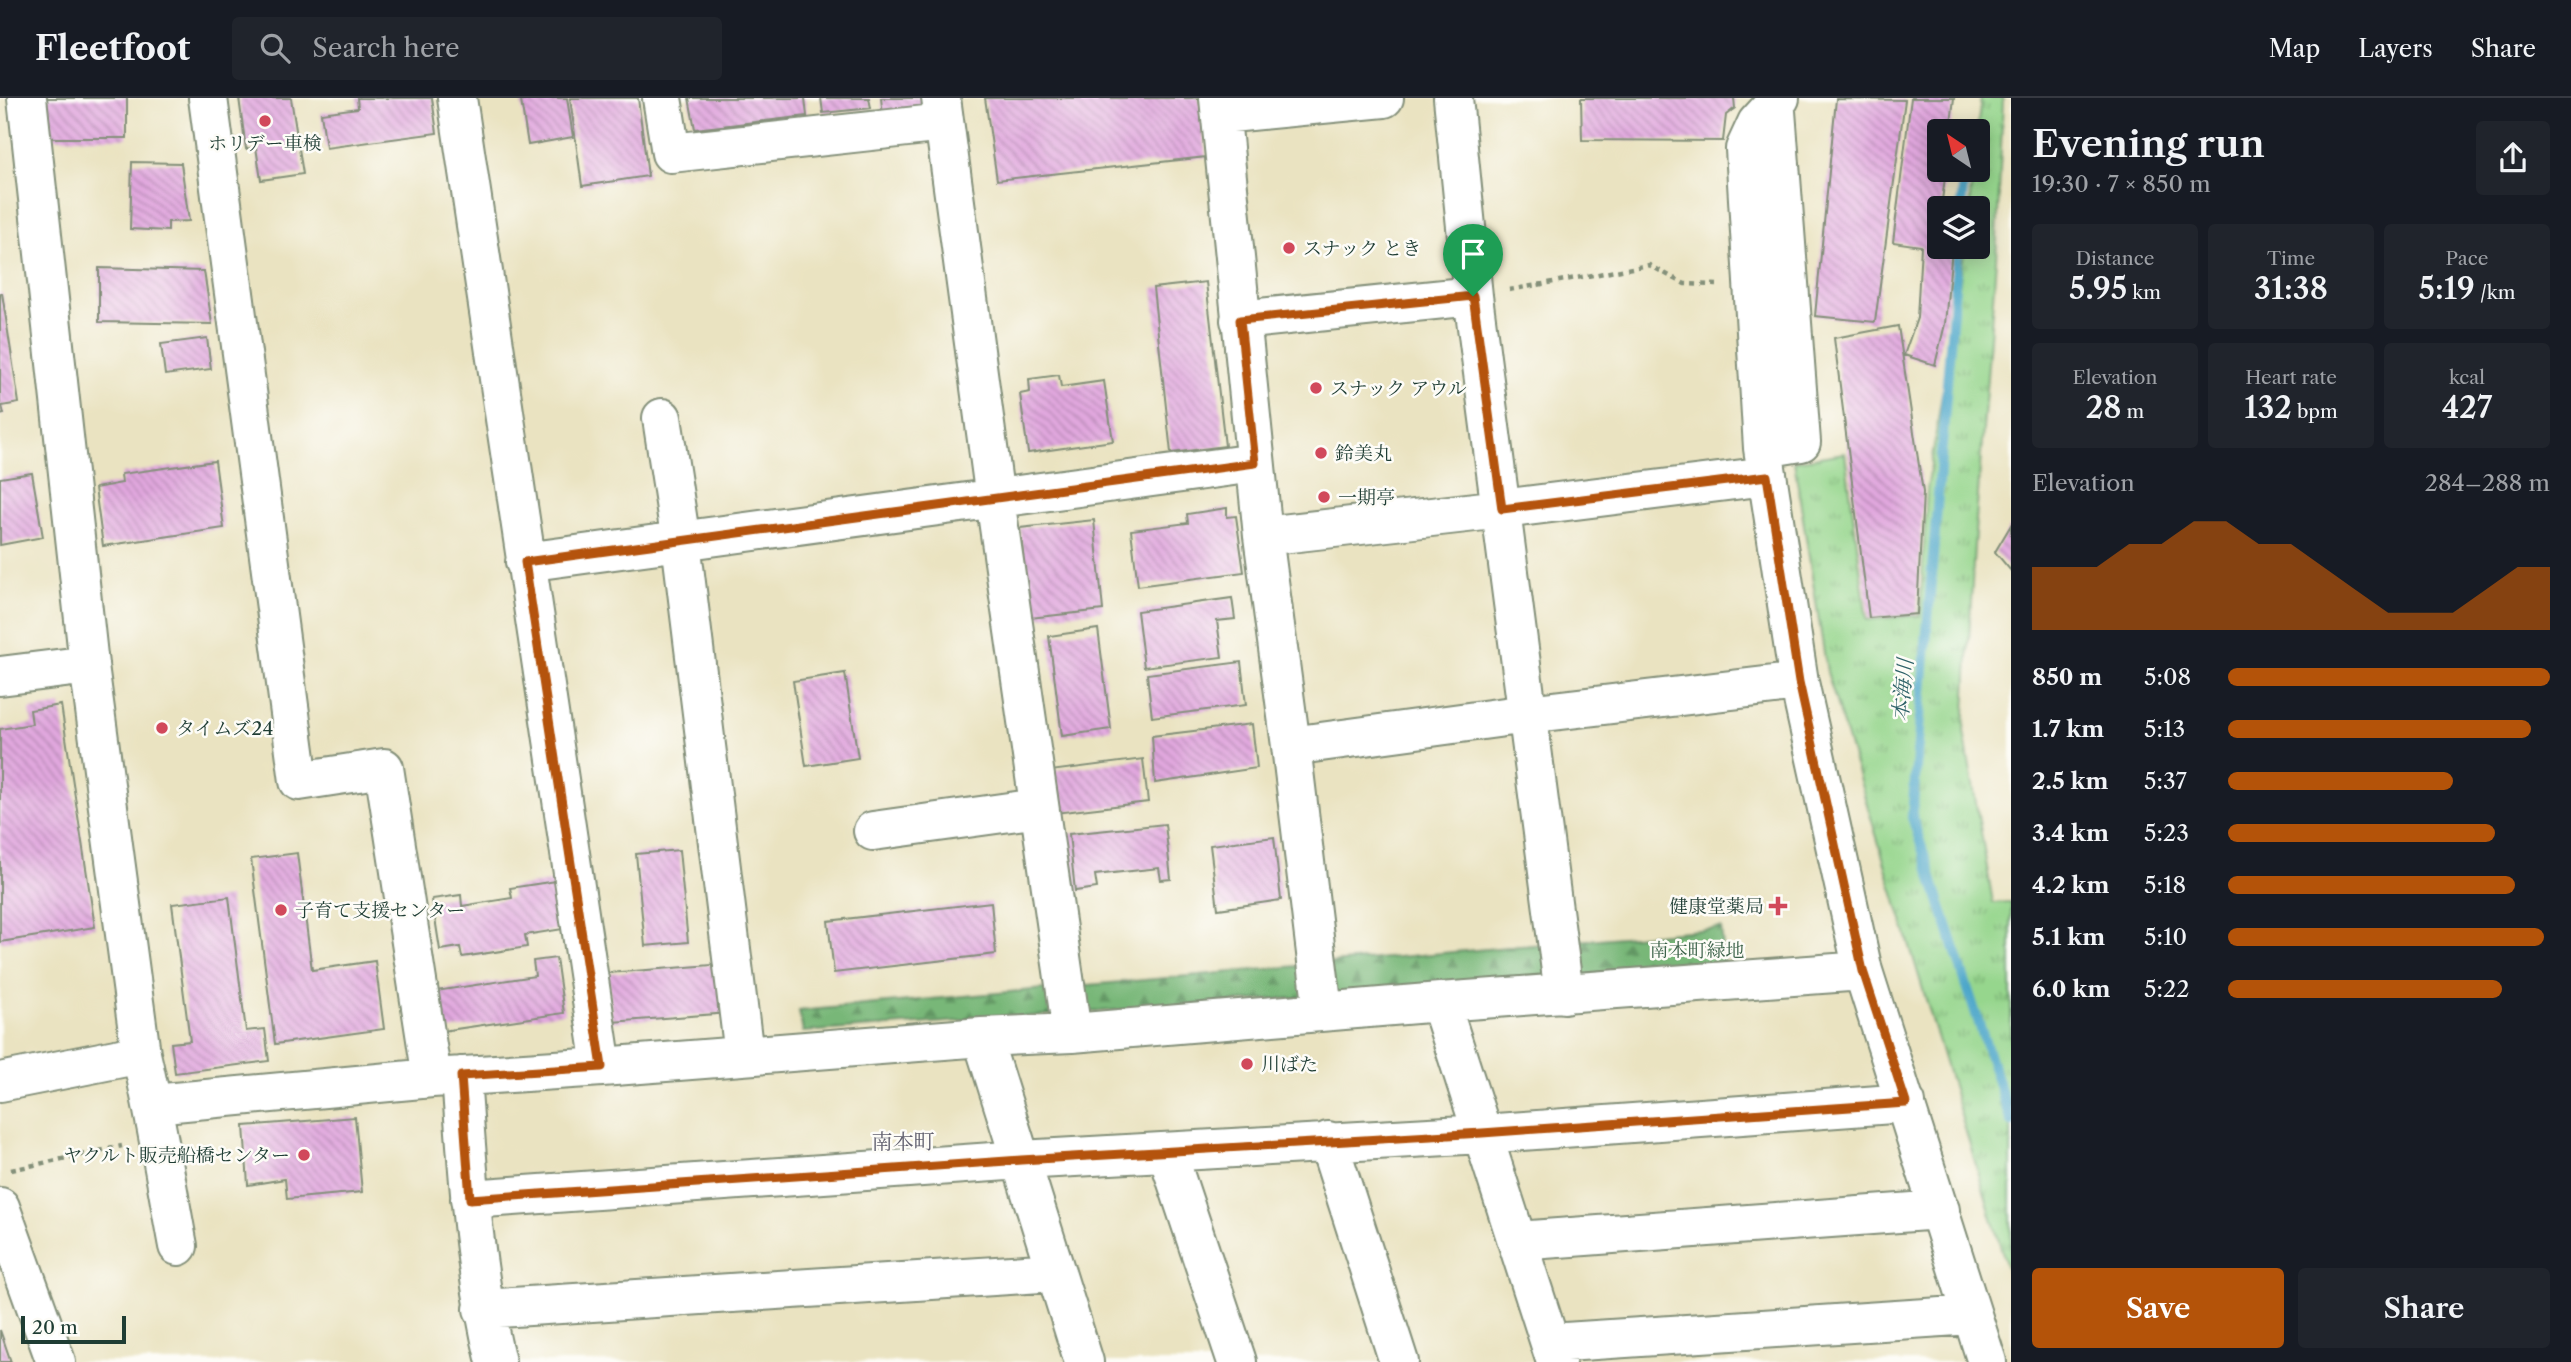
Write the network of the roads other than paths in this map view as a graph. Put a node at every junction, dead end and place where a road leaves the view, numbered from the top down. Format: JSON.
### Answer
{"nodes":[{"id":1,"x":27,"y":98,"type":"edge"},
{"id":2,"x":208,"y":98,"type":"edge"},
{"id":3,"x":457,"y":98,"type":"edge"},
{"id":4,"x":662,"y":98,"type":"edge"},
{"id":5,"x":1384,"y":98,"type":"edge"},
{"id":6,"x":1453,"y":98,"type":"edge"},
{"id":7,"x":1777,"y":99,"type":"edge"},
{"id":8,"x":1220,"y":106,"type":"edge"},
{"id":9,"x":942,"y":111,"type":"edge"},
{"id":10,"x":1473,"y":296,"type":"junction"},
{"id":11,"x":1240,"y":320,"type":"junction"},
{"id":12,"x":662,"y":418,"type":"dead end"},
{"id":13,"x":1765,"y":462,"type":"junction"},
{"id":14,"x":1255,"y":463,"type":"junction"},
{"id":15,"x":995,"y":499,"type":"junction"},
{"id":16,"x":1502,"y":509,"type":"junction"},
{"id":17,"x":1263,"y":536,"type":"junction"},
{"id":18,"x":681,"y":542,"type":"junction"},
{"id":19,"x":525,"y":562,"type":"junction"},
{"id":20,"x":89,"y":665,"type":"junction"},
{"id":21,"x":0,"y":676,"type":"edge"},
{"id":22,"x":1799,"y":682,"type":"junction"},
{"id":23,"x":1527,"y":714,"type":"junction"},
{"id":24,"x":1291,"y":746,"type":"junction"},
{"id":25,"x":1039,"y":808,"type":"junction"},
{"id":26,"x":873,"y":831,"type":"dead end"},
{"id":27,"x":1863,"y":971,"type":"junction"},
{"id":28,"x":1564,"y":994,"type":"junction"},
{"id":29,"x":1440,"y":1002,"type":"junction"},
{"id":30,"x":1322,"y":1011,"type":"junction"},
{"id":31,"x":1072,"y":1033,"type":"junction"},
{"id":32,"x":982,"y":1037,"type":"junction"},
{"id":33,"x":141,"y":1054,"type":"junction"},
{"id":34,"x":744,"y":1055,"type":"junction"},
{"id":35,"x":602,"y":1067,"type":"junction"},
{"id":36,"x":446,"y":1077,"type":"junction"},
{"id":37,"x":0,"y":1082,"type":"edge"},
{"id":38,"x":1906,"y":1103,"type":"junction"},
{"id":39,"x":155,"y":1122,"type":"junction"},
{"id":40,"x":1482,"y":1133,"type":"junction"},
{"id":41,"x":1328,"y":1141,"type":"junction"},
{"id":42,"x":1167,"y":1152,"type":"junction"},
{"id":43,"x":1021,"y":1160,"type":"junction"},
{"id":44,"x":470,"y":1199,"type":"junction"},
{"id":45,"x":0,"y":1207,"type":"edge"},
{"id":46,"x":1940,"y":1210,"type":"junction"},
{"id":47,"x":1517,"y":1241,"type":"junction"},
{"id":48,"x":178,"y":1246,"type":"dead end"},
{"id":49,"x":1056,"y":1272,"type":"junction"},
{"id":50,"x":483,"y":1309,"type":"junction"},
{"id":51,"x":1972,"y":1315,"type":"junction"},
{"id":52,"x":1553,"y":1352,"type":"edge"},
{"id":53,"x":56,"y":1362,"type":"edge"},
{"id":54,"x":496,"y":1362,"type":"edge"},
{"id":55,"x":1084,"y":1362,"type":"edge"},
{"id":56,"x":1237,"y":1362,"type":"edge"},
{"id":57,"x":1399,"y":1362,"type":"edge"},
{"id":58,"x":1987,"y":1362,"type":"edge"}],
"edges":[{"from":1,"to":20,"type":"street"},
{"from":2,"to":36,"type":"street"},
{"from":3,"to":19,"type":"street"},
{"from":4,"to":9,"type":"street"},
{"from":5,"to":8,"type":"street"},
{"from":6,"to":10,"type":"street"},
{"from":7,"to":13,"type":"street"},
{"from":7,"to":13,"type":"street"},
{"from":8,"to":11,"type":"street"},
{"from":9,"to":15,"type":"street"},
{"from":10,"to":11,"type":"street"},
{"from":10,"to":16,"type":"street"},
{"from":11,"to":14,"type":"street"},
{"from":12,"to":18,"type":"street"},
{"from":13,"to":16,"type":"street"},
{"from":13,"to":22,"type":"street"},
{"from":14,"to":15,"type":"street"},
{"from":14,"to":17,"type":"street"},
{"from":15,"to":18,"type":"street"},
{"from":15,"to":25,"type":"street"},
{"from":16,"to":17,"type":"street"},
{"from":16,"to":23,"type":"street"},
{"from":17,"to":24,"type":"street"},
{"from":18,"to":19,"type":"street"},
{"from":18,"to":34,"type":"street"},
{"from":19,"to":35,"type":"street"},
{"from":20,"to":21,"type":"street"},
{"from":20,"to":33,"type":"street"},
{"from":22,"to":23,"type":"street"},
{"from":22,"to":27,"type":"street"},
{"from":23,"to":24,"type":"street"},
{"from":23,"to":28,"type":"street"},
{"from":24,"to":30,"type":"street"},
{"from":25,"to":26,"type":"street"},
{"from":25,"to":31,"type":"street"},
{"from":27,"to":28,"type":"street"},
{"from":27,"to":38,"type":"street"},
{"from":28,"to":29,"type":"street"},
{"from":29,"to":30,"type":"street"},
{"from":29,"to":40,"type":"street"},
{"from":30,"to":31,"type":"street"},
{"from":31,"to":32,"type":"street"},
{"from":32,"to":34,"type":"street"},
{"from":32,"to":43,"type":"street"},
{"from":33,"to":37,"type":"street"},
{"from":33,"to":39,"type":"street"},
{"from":34,"to":35,"type":"street"},
{"from":35,"to":36,"type":"street"},
{"from":36,"to":39,"type":"street"},
{"from":36,"to":44,"type":"street"},
{"from":38,"to":40,"type":"street"},
{"from":38,"to":46,"type":"street"},
{"from":39,"to":48,"type":"street"},
{"from":40,"to":41,"type":"street"},
{"from":40,"to":47,"type":"street"},
{"from":41,"to":42,"type":"street"},
{"from":41,"to":57,"type":"street"},
{"from":42,"to":43,"type":"street"},
{"from":42,"to":56,"type":"street"},
{"from":43,"to":44,"type":"street"},
{"from":43,"to":49,"type":"street"},
{"from":44,"to":50,"type":"street"},
{"from":45,"to":53,"type":"street"},
{"from":46,"to":47,"type":"street"},
{"from":46,"to":51,"type":"street"},
{"from":47,"to":52,"type":"street"},
{"from":49,"to":50,"type":"street"},
{"from":49,"to":55,"type":"street"},
{"from":50,"to":54,"type":"street"},
{"from":51,"to":52,"type":"street"},
{"from":51,"to":58,"type":"street"}]}
